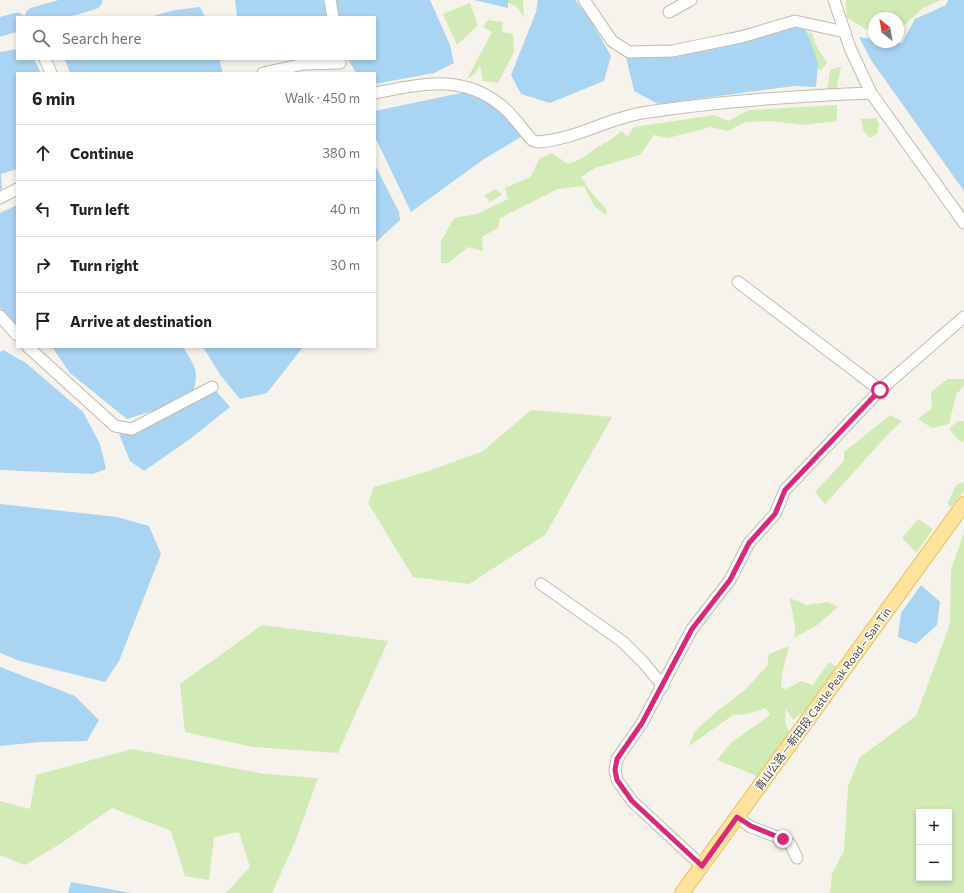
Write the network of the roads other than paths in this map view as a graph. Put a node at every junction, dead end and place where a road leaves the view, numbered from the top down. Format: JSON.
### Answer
{"nodes":[{"id":1,"x":330,"y":0,"type":"edge"},
{"id":2,"x":584,"y":0,"type":"edge"},
{"id":3,"x":691,"y":0,"type":"edge"},
{"id":4,"x":834,"y":0,"type":"edge"},
{"id":5,"x":669,"y":12,"type":"dead end"},
{"id":6,"x":333,"y":16,"type":"edge"},
{"id":7,"x":845,"y":32,"type":"junction"},
{"id":8,"x":45,"y":60,"type":"edge"},
{"id":9,"x":342,"y":65,"type":"edge"},
{"id":10,"x":51,"y":72,"type":"edge"},
{"id":11,"x":268,"y":72,"type":"edge"},
{"id":12,"x":376,"y":93,"type":"edge"},
{"id":13,"x":871,"y":93,"type":"junction"},
{"id":14,"x":16,"y":190,"type":"edge"},
{"id":15,"x":0,"y":198,"type":"edge"},
{"id":16,"x":964,"y":222,"type":"edge"},
{"id":17,"x":738,"y":282,"type":"dead end"},
{"id":18,"x":0,"y":316,"type":"edge"},
{"id":19,"x":964,"y":317,"type":"edge"},
{"id":20,"x":16,"y":334,"type":"edge"},
{"id":21,"x":29,"y":348,"type":"edge"},
{"id":22,"x":212,"y":387,"type":"dead end"},
{"id":23,"x":880,"y":390,"type":"junction"},
{"id":24,"x":964,"y":504,"type":"edge"},
{"id":25,"x":541,"y":584,"type":"dead end"},
{"id":26,"x":663,"y":686,"type":"junction"},
{"id":27,"x":737,"y":817,"type":"junction"},
{"id":28,"x":797,"y":858,"type":"dead end"},
{"id":29,"x":702,"y":866,"type":"junction"},
{"id":30,"x":682,"y":893,"type":"edge"}],
"edges":[{"from":1,"to":6,"type":"street"},
{"from":2,"to":7,"type":"street"},
{"from":3,"to":5,"type":"street"},
{"from":4,"to":7,"type":"street"},
{"from":7,"to":13,"type":"street"},
{"from":8,"to":10,"type":"street"},
{"from":9,"to":11,"type":"street"},
{"from":12,"to":13,"type":"street"},
{"from":13,"to":16,"type":"street"},
{"from":14,"to":15,"type":"street"},
{"from":17,"to":23,"type":"street"},
{"from":18,"to":20,"type":"street"},
{"from":19,"to":23,"type":"street"},
{"from":21,"to":22,"type":"street"},
{"from":23,"to":26,"type":"street"},
{"from":24,"to":27,"type":"main road","name":"青山公路－新田段 Castle Peak Road – San Tin"},
{"from":25,"to":26,"type":"street"},
{"from":26,"to":29,"type":"street"},
{"from":27,"to":28,"type":"street"},
{"from":27,"to":29,"type":"main road","name":"青山公路－新田段 Castle Peak Road – San Tin"},
{"from":29,"to":30,"type":"main road","name":"青山公路－新田段 Castle Peak Road – San Tin"}]}
